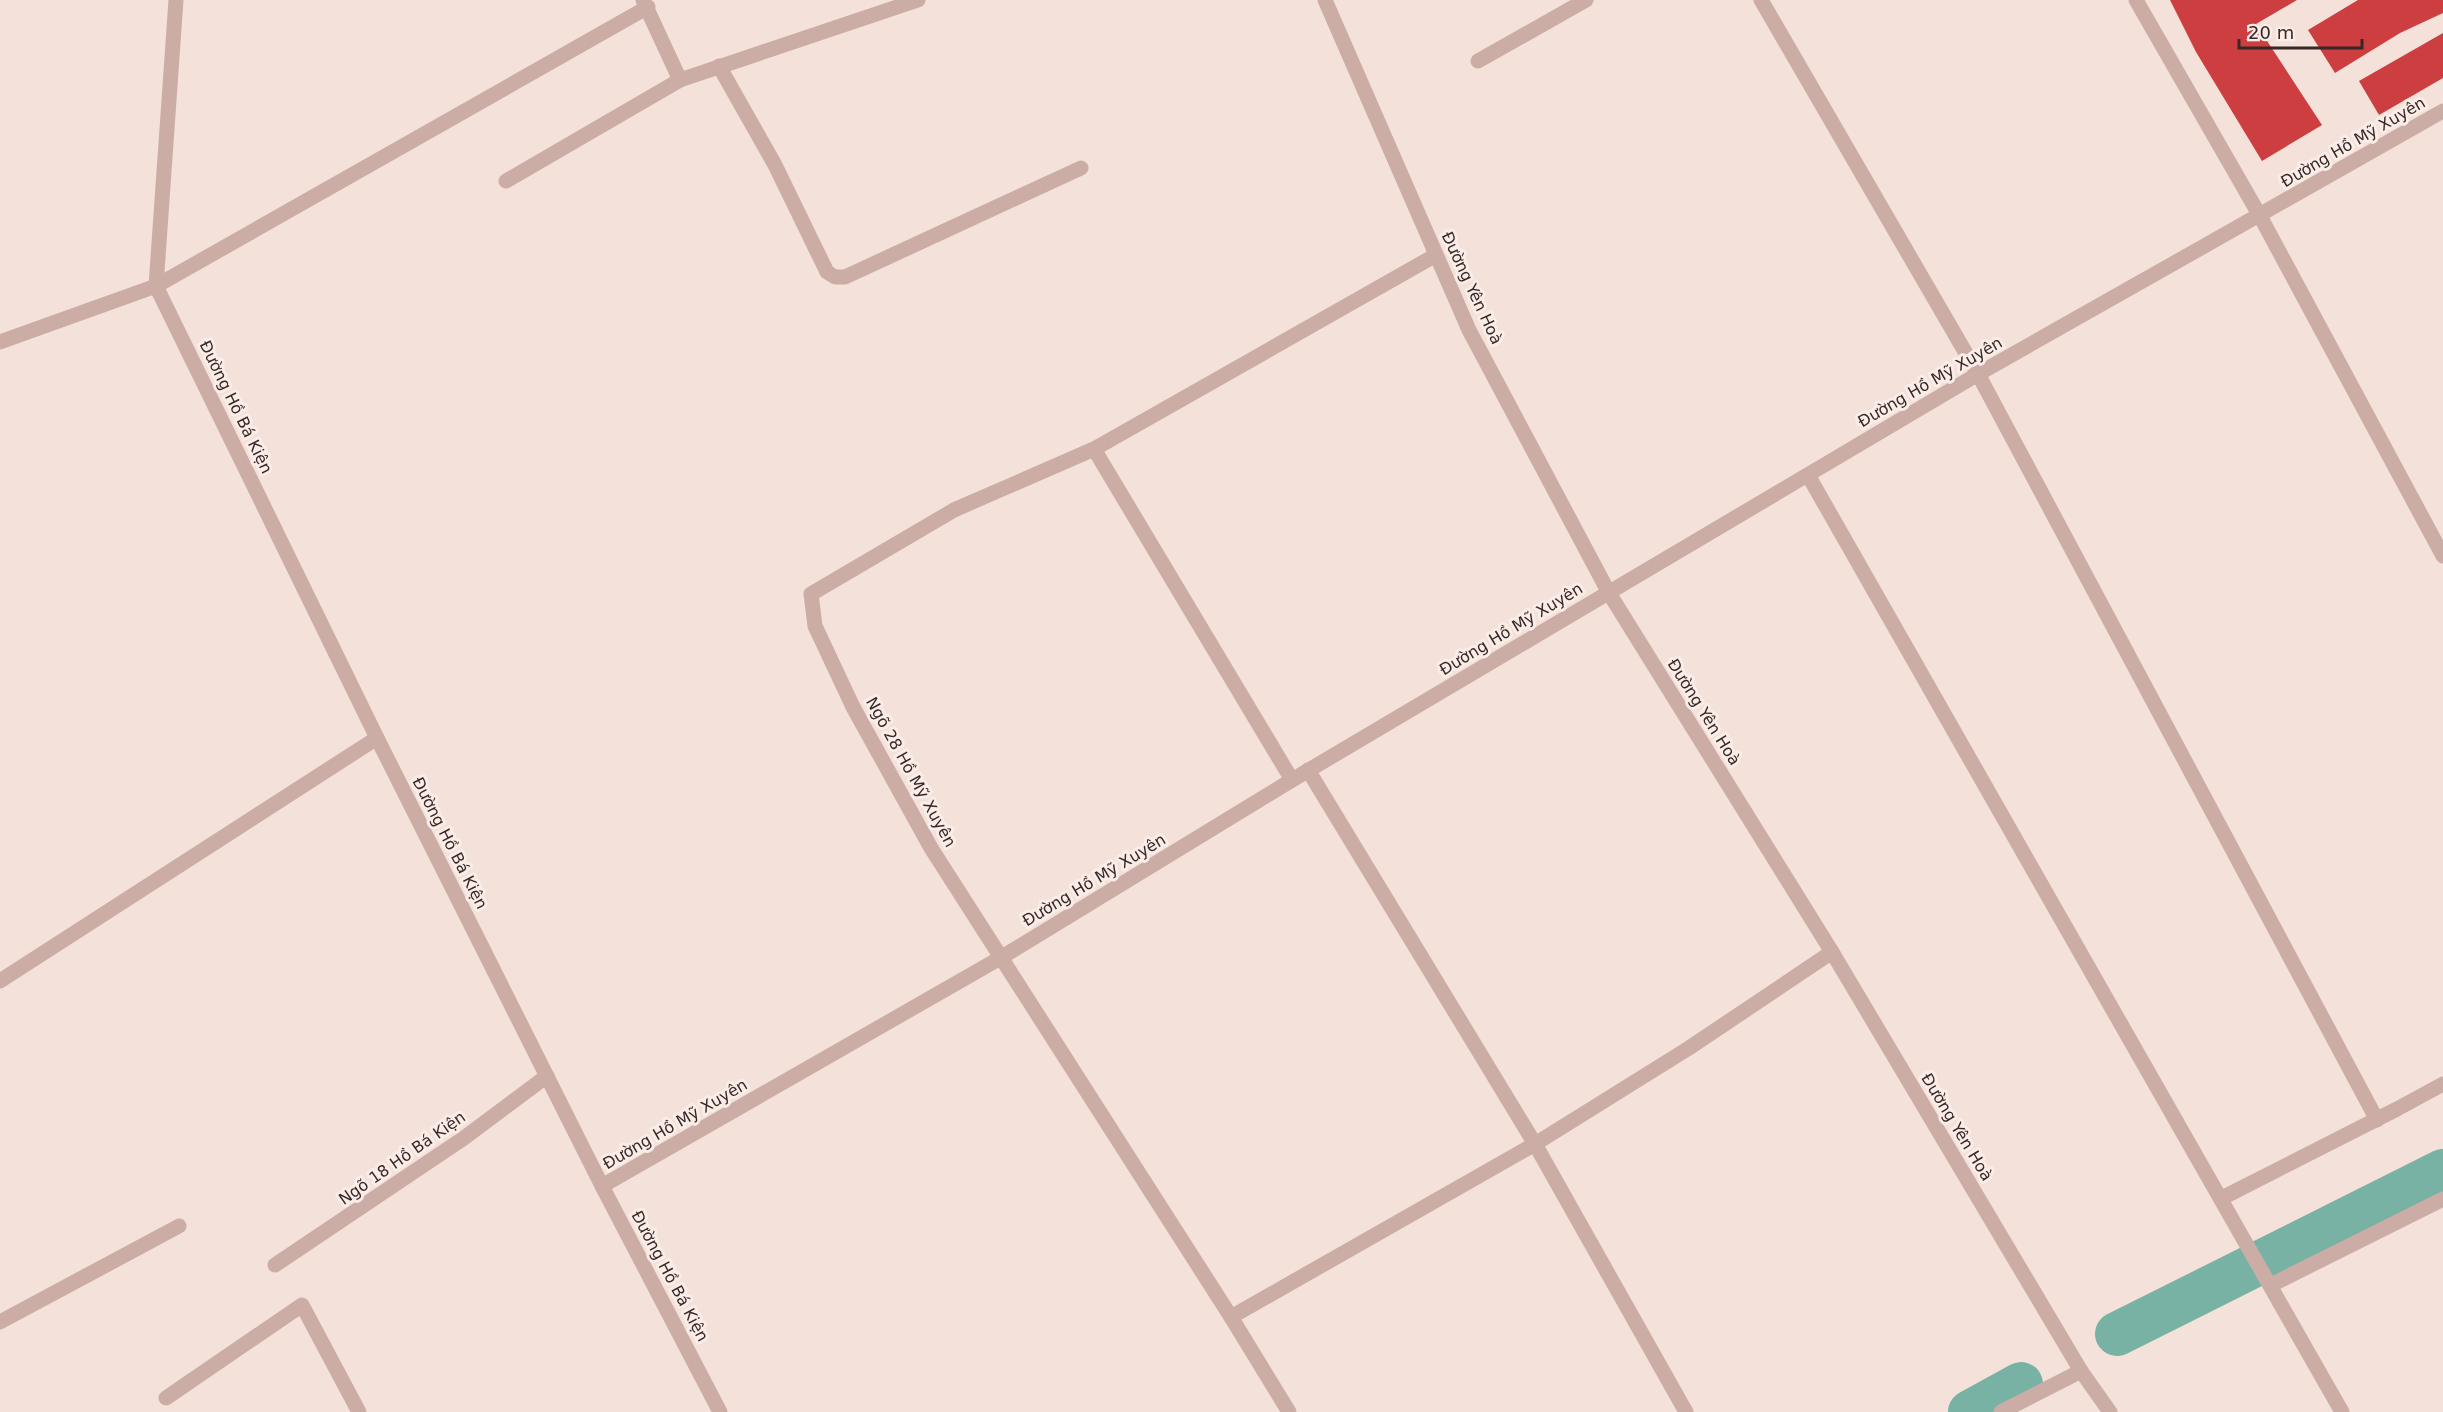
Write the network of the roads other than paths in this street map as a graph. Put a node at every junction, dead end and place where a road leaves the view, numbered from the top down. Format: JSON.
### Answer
{"nodes":[{"id":1,"x":176,"y":0,"type":"edge"},
{"id":2,"x":918,"y":0,"type":"edge"},
{"id":3,"x":1325,"y":0,"type":"edge"},
{"id":4,"x":1586,"y":0,"type":"edge"},
{"id":5,"x":1761,"y":0,"type":"edge"},
{"id":6,"x":2136,"y":0,"type":"edge"},
{"id":7,"x":645,"y":4,"type":"edge"},
{"id":8,"x":1478,"y":61,"type":"dead end"},
{"id":9,"x":719,"y":66,"type":"junction"},
{"id":10,"x":680,"y":80,"type":"junction"},
{"id":11,"x":2443,"y":111,"type":"edge"},
{"id":12,"x":1081,"y":168,"type":"dead end"},
{"id":13,"x":506,"y":181,"type":"dead end"},
{"id":14,"x":2260,"y":216,"type":"junction"},
{"id":15,"x":1436,"y":255,"type":"junction"},
{"id":16,"x":156,"y":286,"type":"junction"},
{"id":17,"x":0,"y":342,"type":"edge"},
{"id":18,"x":1978,"y":374,"type":"junction"},
{"id":19,"x":1094,"y":449,"type":"junction"},
{"id":20,"x":1808,"y":475,"type":"junction"},
{"id":21,"x":2443,"y":556,"type":"edge"},
{"id":22,"x":1609,"y":593,"type":"junction"},
{"id":23,"x":377,"y":738,"type":"junction"},
{"id":24,"x":1308,"y":770,"type":"junction"},
{"id":25,"x":1292,"y":780,"type":"junction"},
{"id":26,"x":1832,"y":952,"type":"junction"},
{"id":27,"x":1002,"y":957,"type":"junction"},
{"id":28,"x":0,"y":981,"type":"edge"},
{"id":29,"x":547,"y":1076,"type":"junction"},
{"id":30,"x":2443,"y":1084,"type":"edge"},
{"id":31,"x":2377,"y":1120,"type":"junction"},
{"id":32,"x":1535,"y":1144,"type":"junction"},
{"id":33,"x":602,"y":1186,"type":"junction"},
{"id":34,"x":2222,"y":1198,"type":"junction"},
{"id":35,"x":2443,"y":1199,"type":"edge"},
{"id":36,"x":179,"y":1226,"type":"dead end"},
{"id":37,"x":275,"y":1265,"type":"dead end"},
{"id":38,"x":2268,"y":1279,"type":"junction"},
{"id":39,"x":1231,"y":1317,"type":"junction"},
{"id":40,"x":0,"y":1322,"type":"edge"},
{"id":41,"x":2081,"y":1371,"type":"junction"},
{"id":42,"x":166,"y":1398,"type":"dead end"},
{"id":43,"x":359,"y":1412,"type":"edge"},
{"id":44,"x":720,"y":1412,"type":"edge"},
{"id":45,"x":1289,"y":1412,"type":"edge"},
{"id":46,"x":1686,"y":1412,"type":"edge"},
{"id":47,"x":2001,"y":1412,"type":"edge"},
{"id":48,"x":2110,"y":1412,"type":"edge"},
{"id":49,"x":2342,"y":1412,"type":"edge"}],
"edges":[{"from":1,"to":16,"type":"street"},
{"from":2,"to":9,"type":"street"},
{"from":3,"to":15,"type":"street","name":"Đường Yên Hoà"},
{"from":4,"to":8,"type":"street"},
{"from":5,"to":18,"type":"street"},
{"from":6,"to":14,"type":"street"},
{"from":7,"to":10,"type":"street"},
{"from":7,"to":16,"type":"street"},
{"from":9,"to":10,"type":"street"},
{"from":9,"to":12,"type":"street"},
{"from":10,"to":13,"type":"street"},
{"from":11,"to":14,"type":"street","name":"Đường Hồ Mỹ Xuyên"},
{"from":14,"to":18,"type":"street","name":"Đường Hồ Mỹ Xuyên"},
{"from":14,"to":21,"type":"street"},
{"from":15,"to":19,"type":"street"},
{"from":15,"to":22,"type":"street","name":"Đường Yên Hoà"},
{"from":16,"to":17,"type":"street"},
{"from":16,"to":23,"type":"street","name":"Đường Hồ Bá Kiện"},
{"from":18,"to":20,"type":"street","name":"Đường Hồ Mỹ Xuyên"},
{"from":18,"to":31,"type":"street"},
{"from":19,"to":25,"type":"street"},
{"from":19,"to":27,"type":"street","name":"Ngõ 28 Hồ Mỹ Xuyên"},
{"from":20,"to":22,"type":"street","name":"Đường Hồ Mỹ Xuyên"},
{"from":20,"to":34,"type":"street"},
{"from":22,"to":24,"type":"street","name":"Đường Hồ Mỹ Xuyên"},
{"from":22,"to":26,"type":"street","name":"Đường Yên Hoà"},
{"from":23,"to":28,"type":"street"},
{"from":23,"to":29,"type":"street","name":"Đường Hồ Bá Kiện"},
{"from":24,"to":25,"type":"street","name":"Đường Hồ Mỹ Xuyên"},
{"from":24,"to":32,"type":"street"},
{"from":25,"to":27,"type":"street","name":"Đường Hồ Mỹ Xuyên"},
{"from":26,"to":32,"type":"street"},
{"from":26,"to":41,"type":"street","name":"Đường Yên Hoà"},
{"from":27,"to":33,"type":"street","name":"Đường Hồ Mỹ Xuyên"},
{"from":27,"to":39,"type":"street","name":"Ngõ 28 Hồ Mỹ Xuyên"},
{"from":29,"to":33,"type":"street","name":"Đường Hồ Bá Kiện"},
{"from":29,"to":37,"type":"street","name":"Ngõ 18 Hồ Bá Kiện"},
{"from":30,"to":31,"type":"street"},
{"from":31,"to":34,"type":"street"},
{"from":32,"to":39,"type":"street"},
{"from":32,"to":46,"type":"street"},
{"from":33,"to":44,"type":"street","name":"Đường Hồ Bá Kiện"},
{"from":34,"to":38,"type":"street"},
{"from":35,"to":38,"type":"street"},
{"from":36,"to":40,"type":"street"},
{"from":38,"to":49,"type":"street"},
{"from":39,"to":45,"type":"street","name":"Ngõ 28 Hồ Mỹ Xuyên"},
{"from":41,"to":47,"type":"street"},
{"from":41,"to":48,"type":"street","name":"Đường Yên Hoà"},
{"from":42,"to":43,"type":"street"}]}
